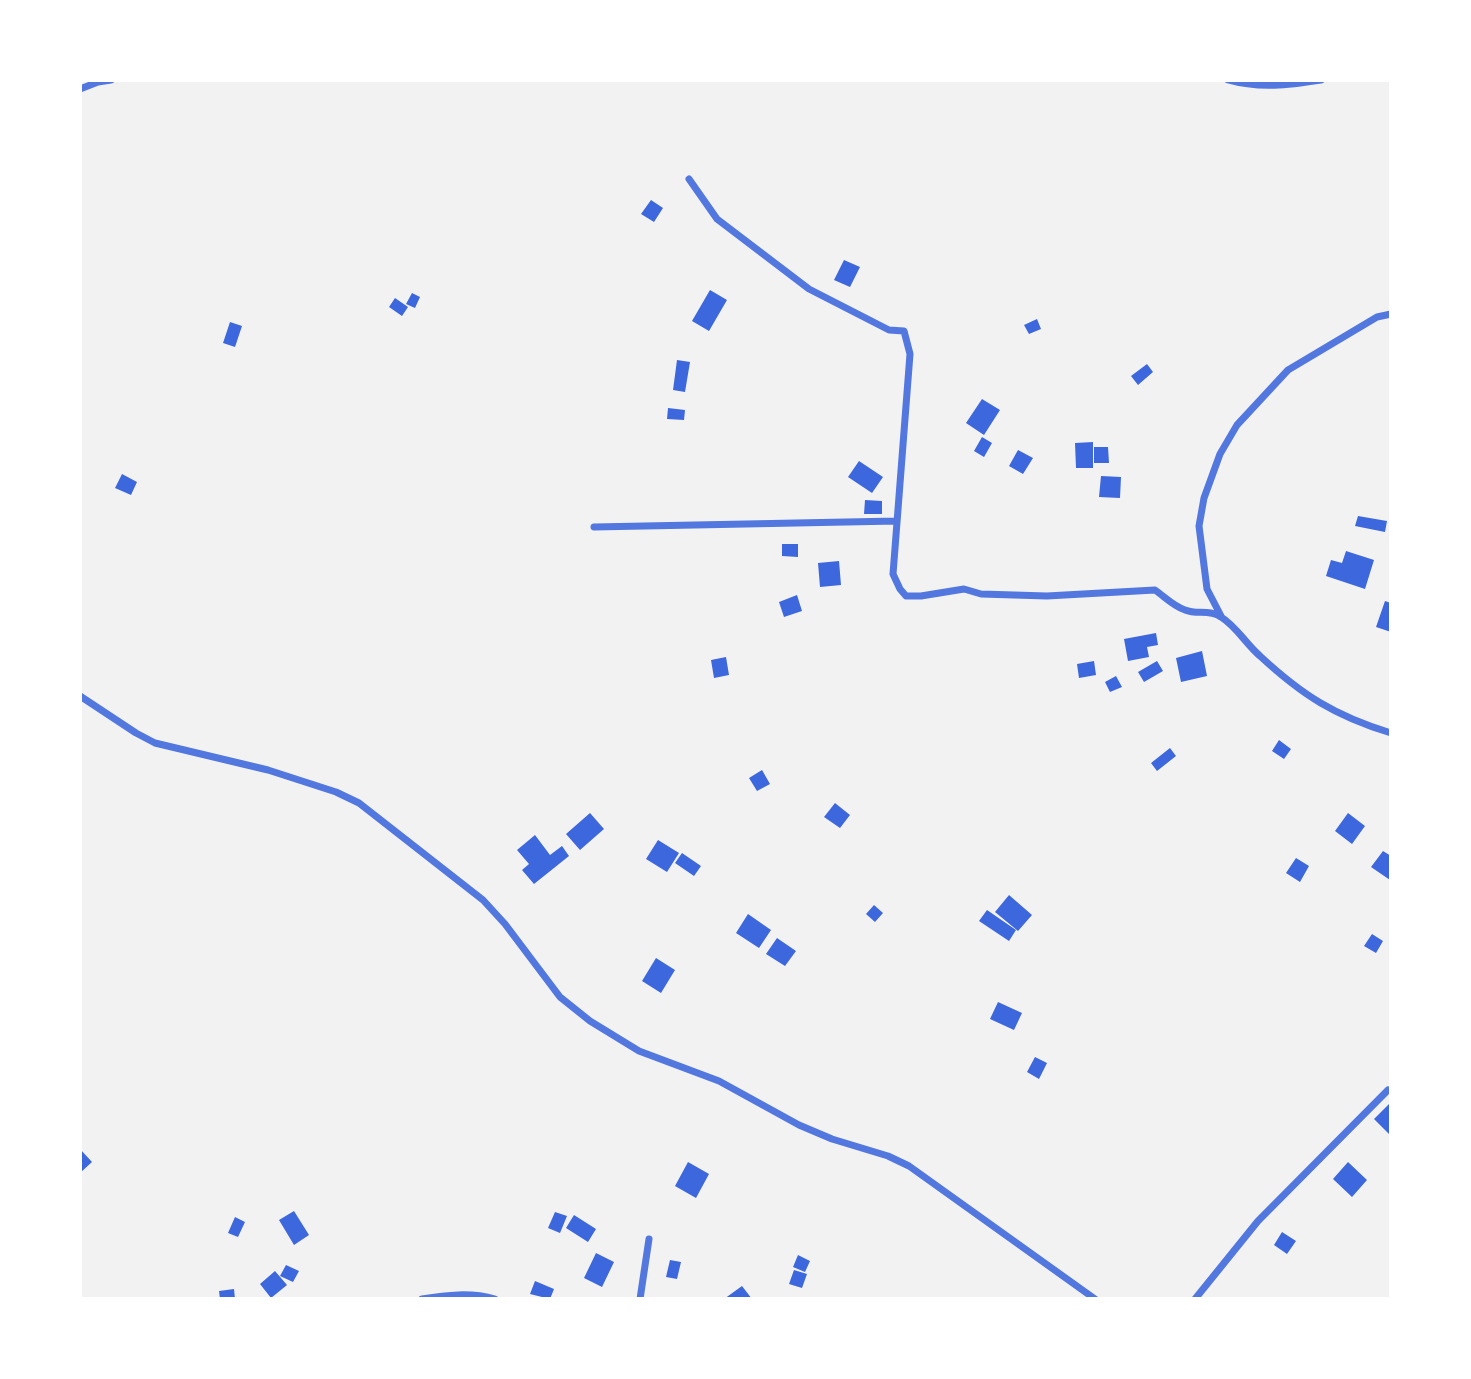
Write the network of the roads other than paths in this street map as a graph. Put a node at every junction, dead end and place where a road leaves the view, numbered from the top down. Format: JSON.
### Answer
{"nodes":[{"id":1,"x":111,"y":80,"type":"edge"},
{"id":2,"x":1228,"y":80,"type":"edge"},
{"id":3,"x":1321,"y":80,"type":"edge"},
{"id":4,"x":80,"y":89,"type":"edge"},
{"id":5,"x":689,"y":179,"type":"dead end"},
{"id":6,"x":1391,"y":314,"type":"edge"},
{"id":7,"x":897,"y":521,"type":"junction"},
{"id":8,"x":594,"y":527,"type":"dead end"},
{"id":9,"x":1222,"y":617,"type":"junction"},
{"id":10,"x":80,"y":696,"type":"edge"},
{"id":11,"x":1391,"y":733,"type":"edge"},
{"id":12,"x":1388,"y":1090,"type":"dead end"},
{"id":13,"x":649,"y":1239,"type":"dead end"},
{"id":14,"x":422,"y":1299,"type":"edge"},
{"id":15,"x":495,"y":1299,"type":"edge"},
{"id":16,"x":640,"y":1299,"type":"edge"},
{"id":17,"x":1095,"y":1299,"type":"edge"},
{"id":18,"x":1195,"y":1299,"type":"edge"}],
"edges":[{"from":1,"to":4,"type":"street"},
{"from":2,"to":3,"type":"street"},
{"from":5,"to":7,"type":"street"},
{"from":6,"to":9,"type":"street"},
{"from":7,"to":8,"type":"street"},
{"from":7,"to":9,"type":"street"},
{"from":9,"to":11,"type":"street"},
{"from":10,"to":17,"type":"street"},
{"from":12,"to":18,"type":"street"},
{"from":13,"to":16,"type":"street"},
{"from":14,"to":15,"type":"street"}]}
